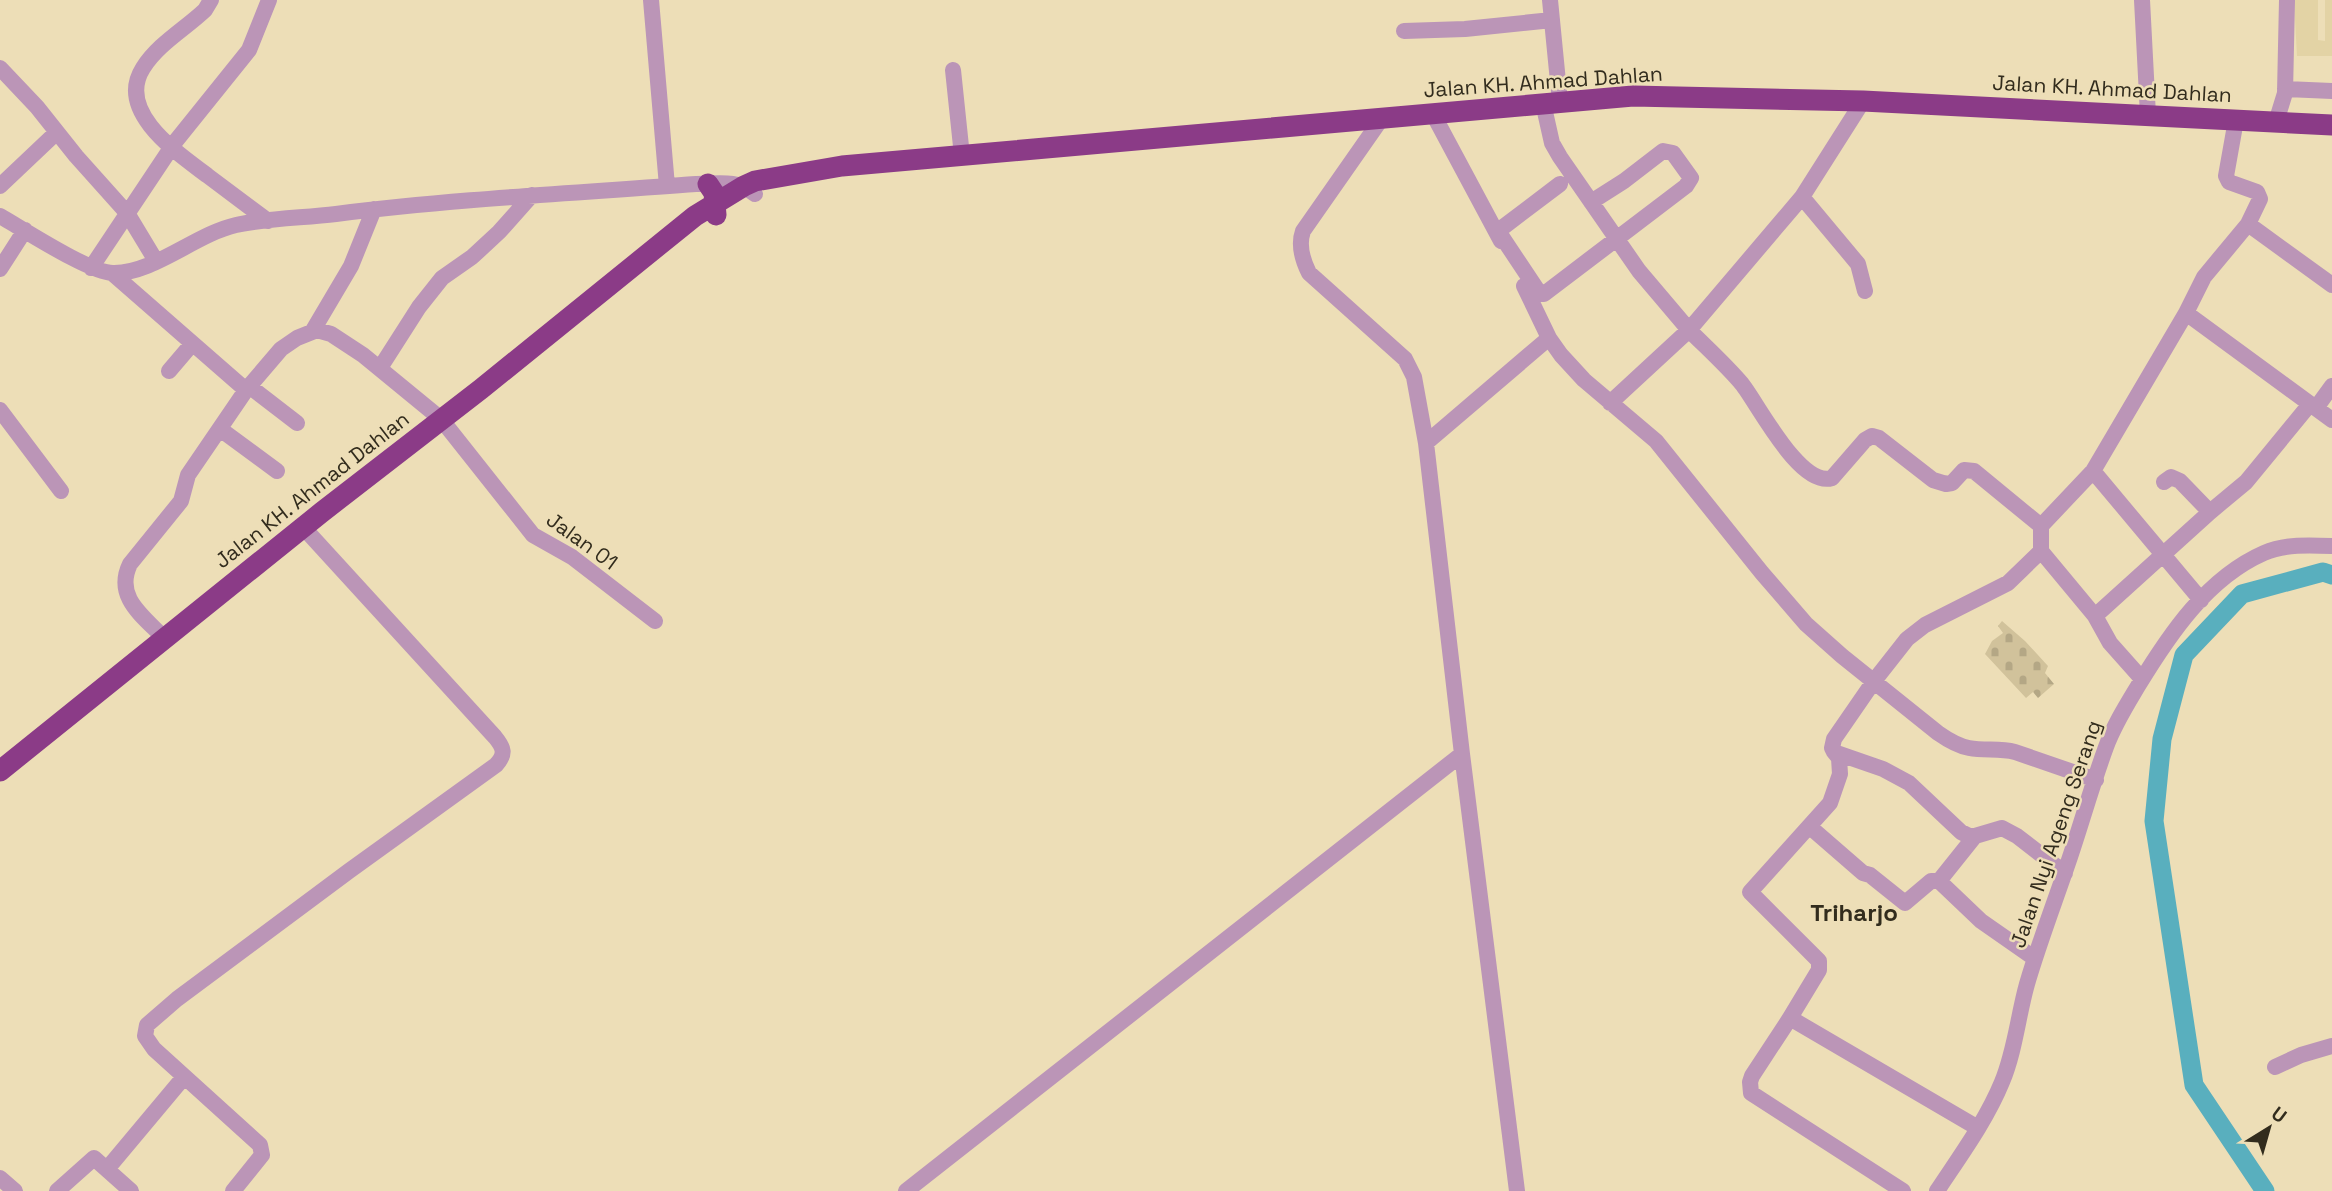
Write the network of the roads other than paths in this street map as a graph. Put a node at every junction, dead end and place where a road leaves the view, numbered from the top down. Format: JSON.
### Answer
{"nodes":[{"id":1,"x":211,"y":0,"type":"edge"},
{"id":2,"x":269,"y":0,"type":"edge"},
{"id":3,"x":651,"y":0,"type":"edge"},
{"id":4,"x":1550,"y":0,"type":"edge"},
{"id":5,"x":2142,"y":0,"type":"edge"},
{"id":6,"x":2287,"y":0,"type":"edge"},
{"id":7,"x":1552,"y":20,"type":"junction"},
{"id":8,"x":1404,"y":31,"type":"dead end"},
{"id":9,"x":0,"y":68,"type":"edge"},
{"id":10,"x":953,"y":70,"type":"dead end"},
{"id":11,"x":2285,"y":89,"type":"junction"},
{"id":12,"x":2332,"y":91,"type":"edge"},
{"id":13,"x":1863,"y":101,"type":"junction"},
{"id":14,"x":1551,"y":103,"type":"junction"},
{"id":15,"x":1433,"y":114,"type":"junction"},
{"id":16,"x":2148,"y":115,"type":"junction"},
{"id":17,"x":1382,"y":118,"type":"junction"},
{"id":18,"x":2236,"y":120,"type":"junction"},
{"id":19,"x":2276,"y":122,"type":"junction"},
{"id":20,"x":2332,"y":125,"type":"edge"},
{"id":21,"x":57,"y":132,"type":"junction"},
{"id":22,"x":171,"y":147,"type":"junction"},
{"id":23,"x":962,"y":152,"type":"junction"},
{"id":24,"x":1560,"y":184,"type":"dead end"},
{"id":25,"x":0,"y":186,"type":"edge"},
{"id":26,"x":667,"y":186,"type":"junction"},
{"id":27,"x":749,"y":190,"type":"junction"},
{"id":28,"x":531,"y":195,"type":"junction"},
{"id":29,"x":1802,"y":197,"type":"junction"},
{"id":30,"x":713,"y":201,"type":"junction"},
{"id":31,"x":1591,"y":202,"type":"junction"},
{"id":32,"x":374,"y":209,"type":"junction"},
{"id":33,"x":127,"y":213,"type":"junction"},
{"id":34,"x":0,"y":216,"type":"edge"},
{"id":35,"x":268,"y":221,"type":"junction"},
{"id":36,"x":2248,"y":224,"type":"junction"},
{"id":37,"x":25,"y":230,"type":"junction"},
{"id":38,"x":1616,"y":238,"type":"junction"},
{"id":39,"x":156,"y":261,"type":"junction"},
{"id":40,"x":91,"y":268,"type":"junction"},
{"id":41,"x":0,"y":269,"type":"edge"},
{"id":42,"x":112,"y":274,"type":"junction"},
{"id":43,"x":2332,"y":285,"type":"edge"},
{"id":44,"x":1865,"y":291,"type":"dead end"},
{"id":45,"x":2186,"y":313,"type":"junction"},
{"id":46,"x":1689,"y":330,"type":"junction"},
{"id":47,"x":312,"y":332,"type":"junction"},
{"id":48,"x":1549,"y":338,"type":"junction"},
{"id":49,"x":192,"y":344,"type":"junction"},
{"id":50,"x":380,"y":368,"type":"junction"},
{"id":51,"x":169,"y":371,"type":"dead end"},
{"id":52,"x":2332,"y":386,"type":"edge"},
{"id":53,"x":248,"y":388,"type":"junction"},
{"id":54,"x":1610,"y":403,"type":"junction"},
{"id":55,"x":2313,"y":406,"type":"junction"},
{"id":56,"x":0,"y":410,"type":"edge"},
{"id":57,"x":441,"y":419,"type":"junction"},
{"id":58,"x":2332,"y":420,"type":"edge"},
{"id":59,"x":297,"y":423,"type":"dead end"},
{"id":60,"x":220,"y":429,"type":"junction"},
{"id":61,"x":1426,"y":443,"type":"junction"},
{"id":62,"x":277,"y":471,"type":"dead end"},
{"id":63,"x":2092,"y":471,"type":"junction"},
{"id":64,"x":2164,"y":481,"type":"dead end"},
{"id":65,"x":61,"y":491,"type":"dead end"},
{"id":66,"x":2210,"y":512,"type":"junction"},
{"id":67,"x":2041,"y":526,"type":"junction"},
{"id":68,"x":303,"y":527,"type":"junction"},
{"id":69,"x":2332,"y":546,"type":"edge"},
{"id":70,"x":2041,"y":551,"type":"junction"},
{"id":71,"x":2163,"y":554,"type":"junction"},
{"id":72,"x":2200,"y":600,"type":"junction"},
{"id":73,"x":2095,"y":616,"type":"junction"},
{"id":74,"x":655,"y":621,"type":"dead end"},
{"id":75,"x":164,"y":638,"type":"junction"},
{"id":76,"x":2142,"y":679,"type":"junction"},
{"id":77,"x":1874,"y":681,"type":"junction"},
{"id":78,"x":1834,"y":752,"type":"junction"},
{"id":79,"x":1462,"y":754,"type":"junction"},
{"id":80,"x":0,"y":771,"type":"edge"},
{"id":81,"x":2095,"y":780,"type":"junction"},
{"id":82,"x":1810,"y":827,"type":"junction"},
{"id":83,"x":1975,"y":836,"type":"junction"},
{"id":84,"x":2064,"y":873,"type":"junction"},
{"id":85,"x":1939,"y":881,"type":"junction"},
{"id":86,"x":2035,"y":958,"type":"junction"},
{"id":87,"x":1790,"y":1018,"type":"junction"},
{"id":88,"x":2332,"y":1046,"type":"edge"},
{"id":89,"x":2275,"y":1067,"type":"dead end"},
{"id":90,"x":184,"y":1077,"type":"junction"},
{"id":91,"x":1978,"y":1128,"type":"junction"},
{"id":92,"x":107,"y":1169,"type":"junction"},
{"id":93,"x":0,"y":1178,"type":"edge"},
{"id":94,"x":15,"y":1191,"type":"edge"},
{"id":95,"x":57,"y":1191,"type":"edge"},
{"id":96,"x":131,"y":1191,"type":"edge"},
{"id":97,"x":233,"y":1191,"type":"edge"},
{"id":98,"x":906,"y":1191,"type":"edge"},
{"id":99,"x":1517,"y":1191,"type":"edge"},
{"id":100,"x":1903,"y":1191,"type":"edge"},
{"id":101,"x":1937,"y":1191,"type":"edge"}],
"edges":[{"from":1,"to":22,"type":"street"},
{"from":2,"to":22,"type":"street"},
{"from":3,"to":26,"type":"street"},
{"from":4,"to":7,"type":"street"},
{"from":5,"to":16,"type":"street"},
{"from":6,"to":11,"type":"street"},
{"from":7,"to":8,"type":"street"},
{"from":7,"to":14,"type":"street"},
{"from":9,"to":21,"type":"street"},
{"from":10,"to":23,"type":"street"},
{"from":11,"to":12,"type":"street"},
{"from":11,"to":19,"type":"street"},
{"from":13,"to":14,"type":"highway","name":"Jalan KH. Ahmad Dahlan"},
{"from":13,"to":16,"type":"highway","name":"Jalan KH. Ahmad Dahlan"},
{"from":13,"to":29,"type":"street"},
{"from":14,"to":15,"type":"highway","name":"Jalan KH. Ahmad Dahlan"},
{"from":14,"to":31,"type":"street"},
{"from":15,"to":17,"type":"highway","name":"Jalan KH. Ahmad Dahlan"},
{"from":15,"to":48,"type":"street"},
{"from":16,"to":18,"type":"highway","name":"Jalan KH. Ahmad Dahlan"},
{"from":17,"to":23,"type":"highway","name":"Jalan KH. Ahmad Dahlan"},
{"from":17,"to":61,"type":"street"},
{"from":18,"to":19,"type":"highway","name":"Jalan KH. Ahmad Dahlan"},
{"from":18,"to":36,"type":"street"},
{"from":19,"to":20,"type":"highway","name":"Jalan KH. Ahmad Dahlan"},
{"from":21,"to":25,"type":"street"},
{"from":21,"to":33,"type":"street"},
{"from":22,"to":33,"type":"street"},
{"from":22,"to":35,"type":"street"},
{"from":23,"to":27,"type":"highway","name":"Jalan KH. Ahmad Dahlan"},
{"from":24,"to":38,"type":"street"},
{"from":26,"to":28,"type":"street"},
{"from":26,"to":30,"type":"street"},
{"from":27,"to":30,"type":"highway","name":"Jalan KH. Ahmad Dahlan"},
{"from":27,"to":30,"type":"street"},
{"from":28,"to":32,"type":"street"},
{"from":28,"to":50,"type":"street"},
{"from":29,"to":44,"type":"street"},
{"from":29,"to":46,"type":"street"},
{"from":30,"to":57,"type":"highway","name":"Jalan KH. Ahmad Dahlan"},
{"from":31,"to":38,"type":"street"},
{"from":31,"to":38,"type":"street"},
{"from":32,"to":35,"type":"street"},
{"from":32,"to":47,"type":"street"},
{"from":33,"to":39,"type":"street"},
{"from":33,"to":40,"type":"street"},
{"from":34,"to":37,"type":"street"},
{"from":35,"to":39,"type":"street"},
{"from":36,"to":43,"type":"street"},
{"from":36,"to":45,"type":"street"},
{"from":37,"to":40,"type":"street"},
{"from":37,"to":41,"type":"street"},
{"from":38,"to":46,"type":"street"},
{"from":39,"to":42,"type":"street"},
{"from":40,"to":42,"type":"street"},
{"from":42,"to":49,"type":"street"},
{"from":45,"to":55,"type":"street"},
{"from":45,"to":63,"type":"street"},
{"from":46,"to":54,"type":"street"},
{"from":46,"to":67,"type":"street"},
{"from":47,"to":50,"type":"street","name":"Jalan 01"},
{"from":47,"to":53,"type":"street"},
{"from":48,"to":54,"type":"street"},
{"from":48,"to":61,"type":"street"},
{"from":49,"to":51,"type":"street"},
{"from":49,"to":53,"type":"street"},
{"from":50,"to":57,"type":"street","name":"Jalan 01"},
{"from":52,"to":55,"type":"street"},
{"from":53,"to":59,"type":"street"},
{"from":53,"to":60,"type":"street"},
{"from":54,"to":77,"type":"street"},
{"from":55,"to":58,"type":"street"},
{"from":55,"to":66,"type":"street"},
{"from":56,"to":65,"type":"street"},
{"from":57,"to":68,"type":"highway","name":"Jalan KH. Ahmad Dahlan"},
{"from":57,"to":74,"type":"street","name":"Jalan 01"},
{"from":60,"to":62,"type":"street"},
{"from":60,"to":75,"type":"street"},
{"from":61,"to":79,"type":"street"},
{"from":63,"to":67,"type":"street"},
{"from":63,"to":71,"type":"street"},
{"from":64,"to":66,"type":"street"},
{"from":66,"to":71,"type":"street"},
{"from":67,"to":70,"type":"street"},
{"from":68,"to":75,"type":"highway","name":"Jalan KH. Ahmad Dahlan"},
{"from":68,"to":90,"type":"street"},
{"from":69,"to":72,"type":"street","name":"Jalan Nyi Ageng Serang"},
{"from":70,"to":73,"type":"street"},
{"from":70,"to":77,"type":"street"},
{"from":71,"to":72,"type":"street"},
{"from":71,"to":73,"type":"street"},
{"from":72,"to":76,"type":"street","name":"Jalan Nyi Ageng Serang"},
{"from":73,"to":76,"type":"street"},
{"from":75,"to":80,"type":"highway","name":"Jalan KH. Ahmad Dahlan"},
{"from":76,"to":81,"type":"street","name":"Jalan Nyi Ageng Serang"},
{"from":77,"to":78,"type":"street"},
{"from":77,"to":81,"type":"street"},
{"from":78,"to":82,"type":"street"},
{"from":78,"to":83,"type":"street"},
{"from":79,"to":98,"type":"street"},
{"from":79,"to":99,"type":"street"},
{"from":81,"to":84,"type":"street","name":"Jalan Nyi Ageng Serang"},
{"from":82,"to":85,"type":"street"},
{"from":82,"to":87,"type":"street"},
{"from":83,"to":84,"type":"street"},
{"from":83,"to":85,"type":"street"},
{"from":84,"to":86,"type":"street","name":"Jalan Nyi Ageng Serang"},
{"from":85,"to":86,"type":"street"},
{"from":86,"to":91,"type":"street","name":"Jalan Nyi Ageng Serang"},
{"from":87,"to":91,"type":"street"},
{"from":87,"to":100,"type":"street"},
{"from":88,"to":89,"type":"street"},
{"from":90,"to":92,"type":"street"},
{"from":90,"to":97,"type":"street"},
{"from":91,"to":101,"type":"street","name":"Jalan Nyi Ageng Serang"},
{"from":92,"to":95,"type":"street"},
{"from":92,"to":96,"type":"street"},
{"from":93,"to":94,"type":"street"}]}
